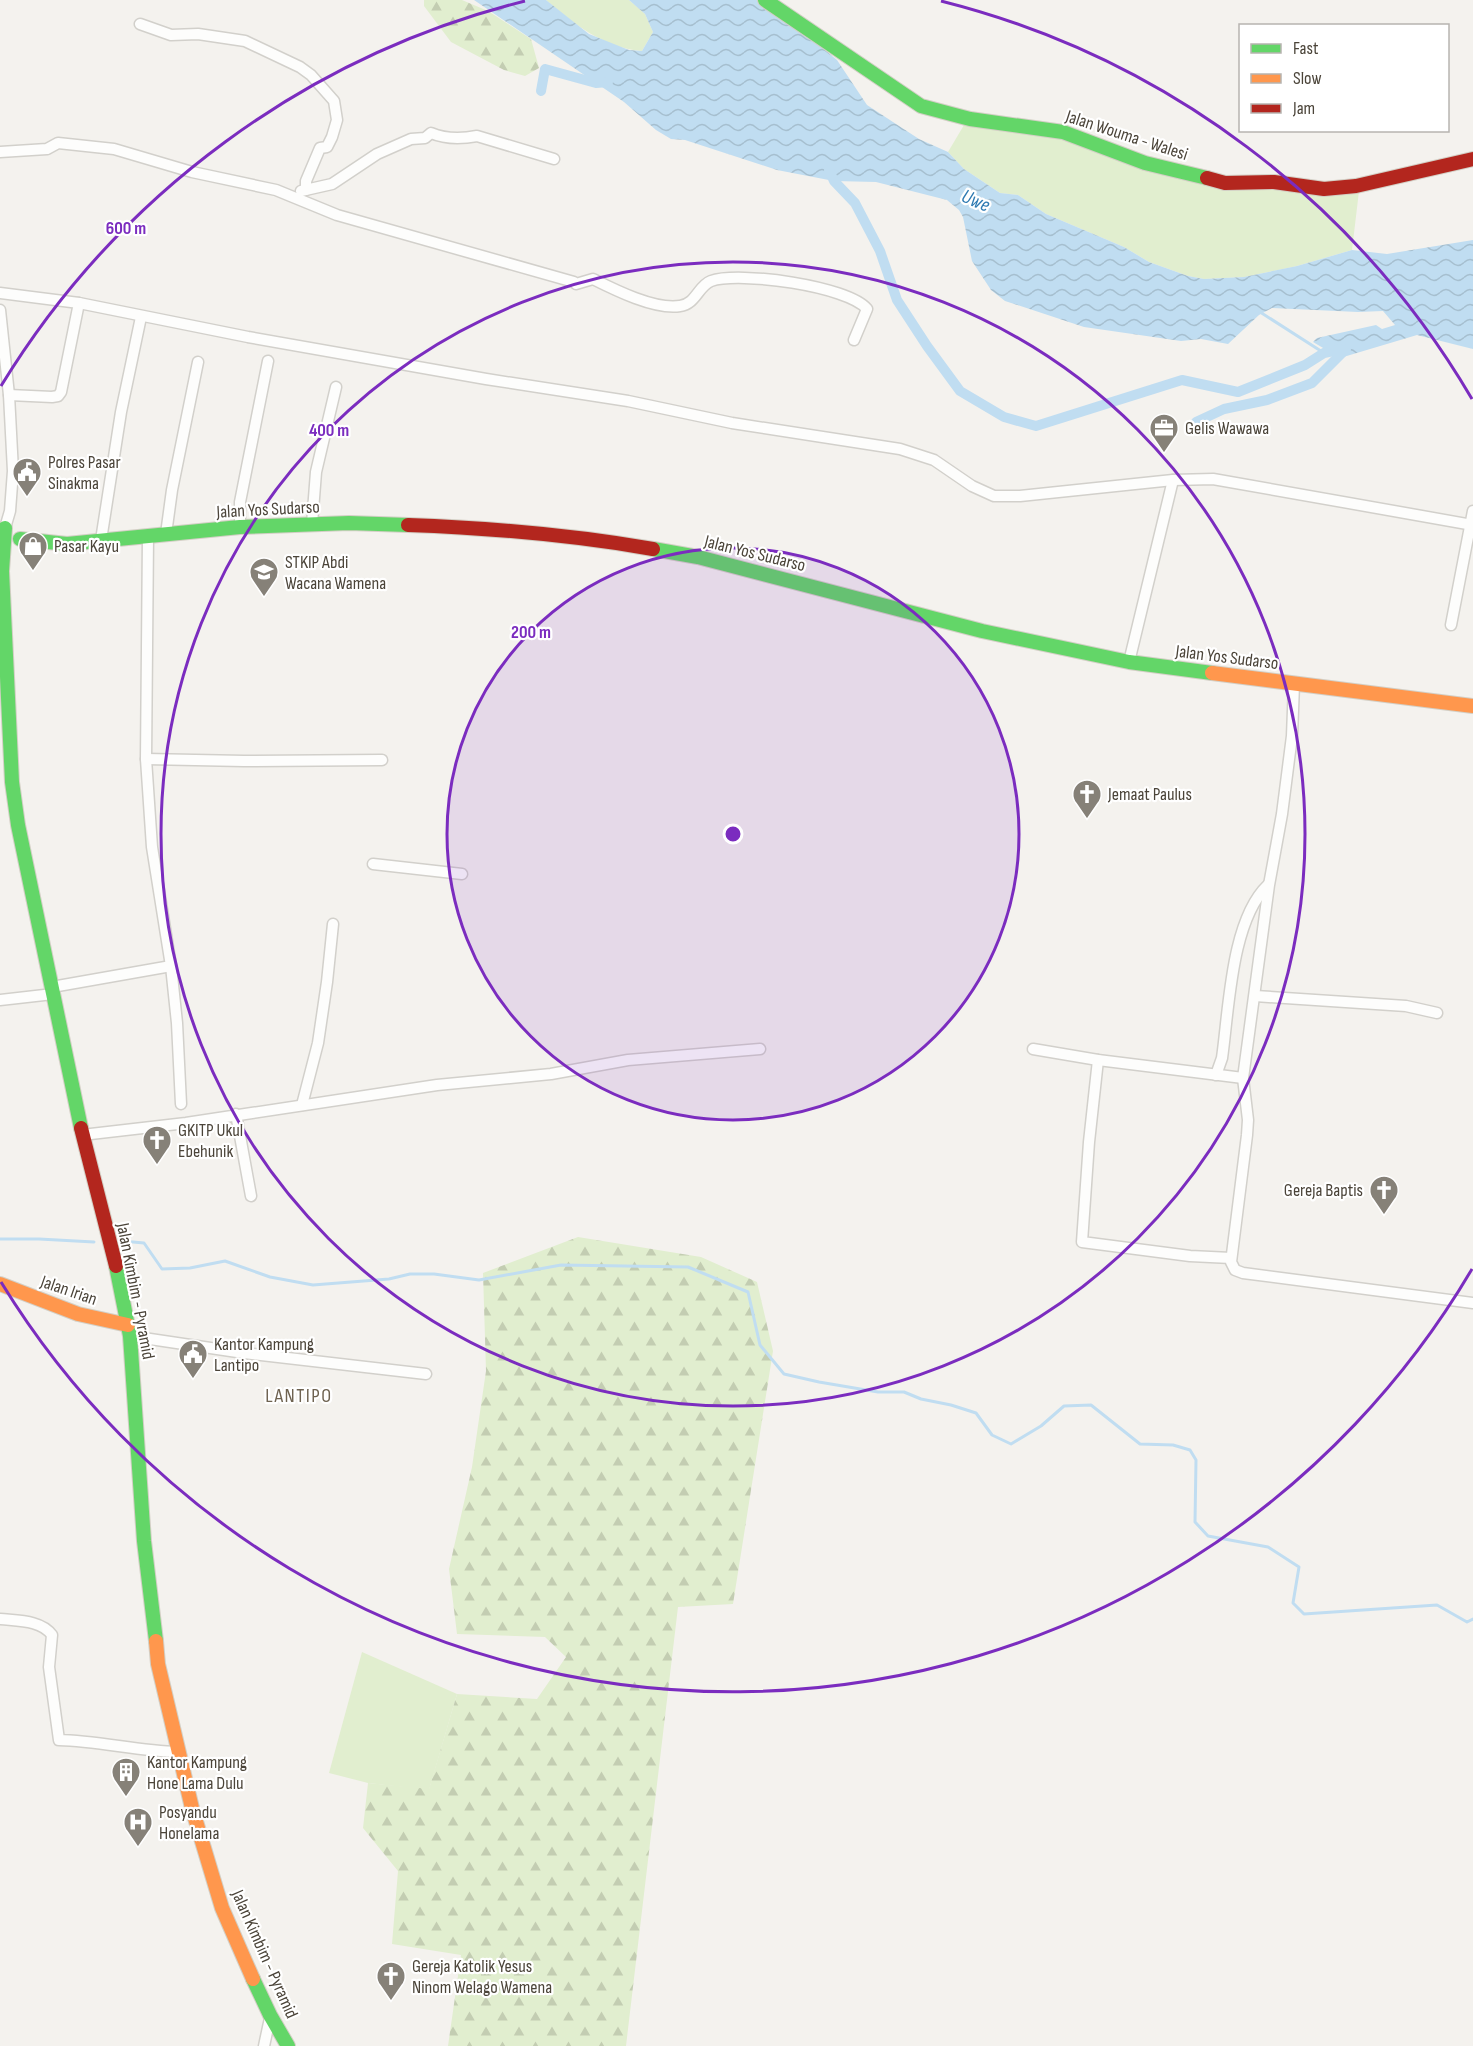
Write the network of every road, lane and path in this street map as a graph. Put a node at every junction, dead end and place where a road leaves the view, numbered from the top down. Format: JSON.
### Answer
{"nodes":[{"id":1,"x":765,"y":0,"type":"edge"},
{"id":2,"x":140,"y":24,"type":"dead end"},
{"id":3,"x":0,"y":152,"type":"edge"},
{"id":4,"x":554,"y":159,"type":"dead end"},
{"id":5,"x":1473,"y":159,"type":"edge"},
{"id":6,"x":306,"y":190,"type":"junction"},
{"id":7,"x":290,"y":194,"type":"junction"},
{"id":8,"x":0,"y":293,"type":"edge"},
{"id":9,"x":79,"y":303,"type":"junction"},
{"id":10,"x":0,"y":310,"type":"edge"},
{"id":11,"x":141,"y":317,"type":"junction"},
{"id":12,"x":854,"y":340,"type":"dead end"},
{"id":13,"x":198,"y":362,"type":"dead end"},
{"id":14,"x":268,"y":362,"type":"dead end"},
{"id":15,"x":336,"y":387,"type":"dead end"},
{"id":16,"x":9,"y":395,"type":"junction"},
{"id":17,"x":1173,"y":480,"type":"junction"},
{"id":18,"x":1473,"y":511,"type":"edge"},
{"id":19,"x":312,"y":524,"type":"junction"},
{"id":20,"x":1472,"y":525,"type":"edge"},
{"id":21,"x":240,"y":526,"type":"junction"},
{"id":22,"x":2,"y":534,"type":"edge"},
{"id":23,"x":166,"y":534,"type":"junction"},
{"id":24,"x":148,"y":536,"type":"junction"},
{"id":25,"x":101,"y":540,"type":"junction"},
{"id":26,"x":1451,"y":626,"type":"dead end"},
{"id":27,"x":1129,"y":662,"type":"junction"},
{"id":28,"x":1294,"y":684,"type":"junction"},
{"id":29,"x":1473,"y":706,"type":"edge"},
{"id":30,"x":5,"y":735,"type":"edge"},
{"id":31,"x":146,"y":759,"type":"junction"},
{"id":32,"x":382,"y":760,"type":"dead end"},
{"id":33,"x":373,"y":864,"type":"dead end"},
{"id":34,"x":462,"y":874,"type":"dead end"},
{"id":35,"x":1269,"y":885,"type":"junction"},
{"id":36,"x":333,"y":924,"type":"dead end"},
{"id":37,"x":171,"y":966,"type":"junction"},
{"id":38,"x":53,"y":990,"type":"junction"},
{"id":39,"x":1255,"y":996,"type":"junction"},
{"id":40,"x":0,"y":1000,"type":"edge"},
{"id":41,"x":1437,"y":1013,"type":"dead end"},
{"id":42,"x":760,"y":1048,"type":"dead end"},
{"id":43,"x":1033,"y":1049,"type":"dead end"},
{"id":44,"x":1098,"y":1060,"type":"junction"},
{"id":45,"x":1216,"y":1075,"type":"junction"},
{"id":46,"x":1243,"y":1078,"type":"junction"},
{"id":47,"x":182,"y":1104,"type":"dead end"},
{"id":48,"x":302,"y":1105,"type":"junction"},
{"id":49,"x":236,"y":1114,"type":"junction"},
{"id":50,"x":82,"y":1135,"type":"junction"},
{"id":51,"x":251,"y":1196,"type":"dead end"},
{"id":52,"x":1231,"y":1258,"type":"junction"},
{"id":53,"x":0,"y":1284,"type":"edge"},
{"id":54,"x":1473,"y":1303,"type":"edge"},
{"id":55,"x":129,"y":1330,"type":"junction"},
{"id":56,"x":426,"y":1374,"type":"dead end"},
{"id":57,"x":0,"y":1619,"type":"edge"},
{"id":58,"x":178,"y":1752,"type":"junction"},
{"id":59,"x":270,"y":2014,"type":"junction"},
{"id":60,"x":264,"y":2046,"type":"edge"},
{"id":61,"x":288,"y":2046,"type":"edge"}],
"edges":[{"from":1,"to":5,"type":"main road","name":"Jalan Wouma - Walesi"},
{"from":2,"to":6,"type":"street"},
{"from":3,"to":7,"type":"street"},
{"from":4,"to":6,"type":"street"},
{"from":6,"to":7,"type":"street"},
{"from":7,"to":12,"type":"street"},
{"from":8,"to":9,"type":"street"},
{"from":9,"to":11,"type":"street"},
{"from":9,"to":16,"type":"street"},
{"from":10,"to":16,"type":"street"},
{"from":11,"to":17,"type":"street"},
{"from":11,"to":25,"type":"street"},
{"from":13,"to":23,"type":"street"},
{"from":14,"to":21,"type":"street"},
{"from":15,"to":19,"type":"street"},
{"from":16,"to":22,"type":"street"},
{"from":17,"to":20,"type":"street"},
{"from":17,"to":27,"type":"street"},
{"from":18,"to":20,"type":"street"},
{"from":19,"to":21,"type":"main road","name":"Jalan Yos Sudarso"},
{"from":19,"to":27,"type":"main road","name":"Jalan Yos Sudarso"},
{"from":20,"to":26,"type":"street"},
{"from":21,"to":23,"type":"main road","name":"Jalan Yos Sudarso"},
{"from":22,"to":25,"type":"main road","name":"Jalan Yos Sudarso"},
{"from":22,"to":30,"type":"main road","name":"Jalan Kimbim - Pyramid"},
{"from":23,"to":24,"type":"main road","name":"Jalan Yos Sudarso"},
{"from":24,"to":25,"type":"main road","name":"Jalan Yos Sudarso"},
{"from":24,"to":31,"type":"street"},
{"from":27,"to":28,"type":"main road","name":"Jalan Yos Sudarso"},
{"from":28,"to":29,"type":"main road","name":"Jalan Yos Sudarso"},
{"from":28,"to":35,"type":"street"},
{"from":30,"to":38,"type":"main road","name":"Jalan Kimbim - Pyramid"},
{"from":31,"to":32,"type":"street"},
{"from":31,"to":37,"type":"street"},
{"from":33,"to":34,"type":"street"},
{"from":35,"to":39,"type":"street"},
{"from":35,"to":45,"type":"street"},
{"from":36,"to":48,"type":"street"},
{"from":37,"to":38,"type":"street"},
{"from":37,"to":47,"type":"street"},
{"from":38,"to":40,"type":"street"},
{"from":38,"to":50,"type":"main road","name":"Jalan Kimbim - Pyramid"},
{"from":39,"to":41,"type":"street"},
{"from":39,"to":46,"type":"street"},
{"from":42,"to":48,"type":"street"},
{"from":43,"to":44,"type":"street"},
{"from":44,"to":45,"type":"street"},
{"from":44,"to":52,"type":"street"},
{"from":45,"to":46,"type":"street"},
{"from":46,"to":52,"type":"street"},
{"from":48,"to":49,"type":"street"},
{"from":49,"to":50,"type":"street"},
{"from":49,"to":51,"type":"street"},
{"from":50,"to":55,"type":"main road","name":"Jalan Kimbim - Pyramid"},
{"from":52,"to":54,"type":"street"},
{"from":53,"to":55,"type":"main road","name":"Jalan Irian"},
{"from":55,"to":56,"type":"street"},
{"from":55,"to":58,"type":"main road","name":"Jalan Kimbim - Pyramid"},
{"from":57,"to":58,"type":"street"},
{"from":58,"to":59,"type":"main road","name":"Jalan Kimbim - Pyramid"},
{"from":59,"to":60,"type":"street"},
{"from":59,"to":61,"type":"main road","name":"Jalan Kimbim - Pyramid"}]}
